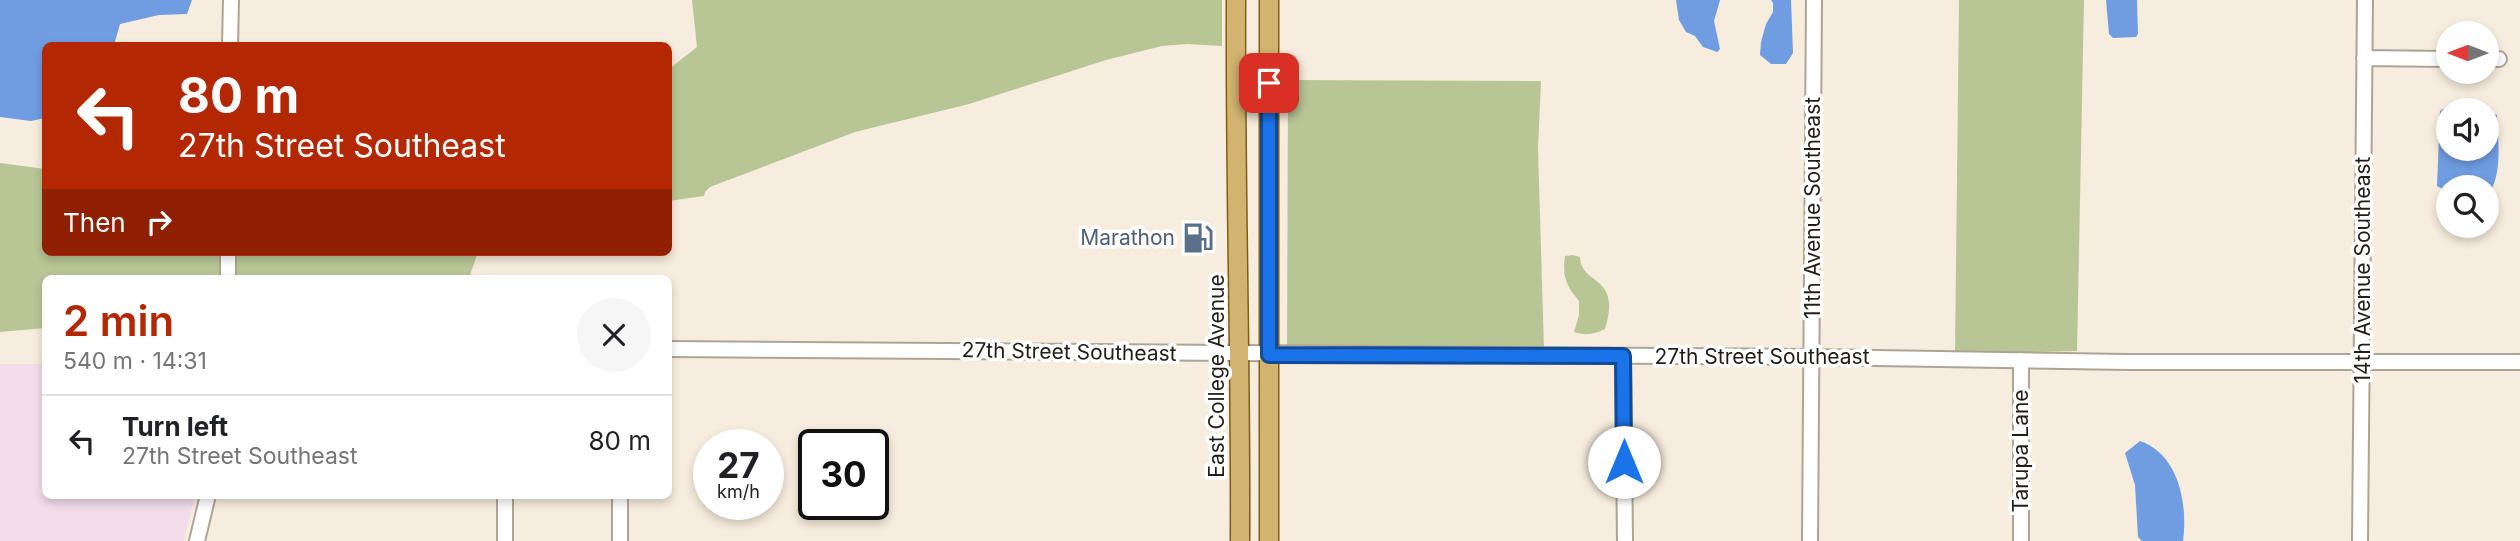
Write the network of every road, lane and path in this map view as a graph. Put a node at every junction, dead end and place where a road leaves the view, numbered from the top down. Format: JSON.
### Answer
{"nodes":[{"id":1,"x":231,"y":0,"type":"edge"},
{"id":2,"x":1236,"y":0,"type":"edge"},
{"id":3,"x":1269,"y":0,"type":"edge"},
{"id":4,"x":1814,"y":0,"type":"edge"},
{"id":5,"x":2365,"y":0,"type":"edge"},
{"id":6,"x":230,"y":42,"type":"edge"},
{"id":7,"x":2364,"y":58,"type":"junction"},
{"id":8,"x":2436,"y":59,"type":"edge"},
{"id":9,"x":228,"y":256,"type":"edge"},
{"id":10,"x":228,"y":275,"type":"edge"},
{"id":11,"x":672,"y":349,"type":"edge"},
{"id":12,"x":1241,"y":355,"type":"junction"},
{"id":13,"x":1269,"y":355,"type":"junction"},
{"id":14,"x":1623,"y":356,"type":"junction"},
{"id":15,"x":1812,"y":357,"type":"junction"},
{"id":16,"x":2021,"y":360,"type":"junction"},
{"id":17,"x":2362,"y":360,"type":"junction"},
{"id":18,"x":2520,"y":362,"type":"edge"},
{"id":19,"x":207,"y":499,"type":"edge"},
{"id":20,"x":505,"y":499,"type":"edge"},
{"id":21,"x":620,"y":499,"type":"edge"},
{"id":22,"x":197,"y":541,"type":"edge"},
{"id":23,"x":506,"y":541,"type":"edge"},
{"id":24,"x":620,"y":541,"type":"edge"},
{"id":25,"x":1240,"y":541,"type":"edge"},
{"id":26,"x":1269,"y":541,"type":"edge"},
{"id":27,"x":1625,"y":541,"type":"edge"},
{"id":28,"x":1810,"y":541,"type":"edge"},
{"id":29,"x":2021,"y":541,"type":"edge"},
{"id":30,"x":2360,"y":541,"type":"edge"}],
"edges":[{"from":1,"to":6,"type":"street"},
{"from":2,"to":12,"type":"main road","name":"East College Avenue"},
{"from":3,"to":13,"type":"main road"},
{"from":4,"to":15,"type":"street","name":"11th Avenue Southeast"},
{"from":5,"to":7,"type":"street","name":"14th Avenue Southeast"},
{"from":7,"to":8,"type":"street"},
{"from":7,"to":17,"type":"street","name":"14th Avenue Southeast"},
{"from":9,"to":10,"type":"street"},
{"from":11,"to":12,"type":"street","name":"27th Street Southeast"},
{"from":12,"to":13,"type":"street","name":"27th Street Southeast"},
{"from":12,"to":25,"type":"main road","name":"East College Avenue"},
{"from":13,"to":14,"type":"street","name":"27th Street Southeast"},
{"from":13,"to":26,"type":"main road"},
{"from":14,"to":15,"type":"street","name":"27th Street Southeast"},
{"from":14,"to":27,"type":"street"},
{"from":15,"to":16,"type":"street","name":"27th Street Southeast"},
{"from":15,"to":28,"type":"street","name":"11th Avenue Southeast"},
{"from":16,"to":17,"type":"street","name":"27th Street Southeast"},
{"from":16,"to":29,"type":"street","name":"Tarupa Lane"},
{"from":17,"to":18,"type":"street","name":"27th Street Southeast"},
{"from":17,"to":30,"type":"street","name":"14th Avenue Southeast"},
{"from":19,"to":22,"type":"street"},
{"from":20,"to":23,"type":"street"},
{"from":21,"to":24,"type":"street"}]}
